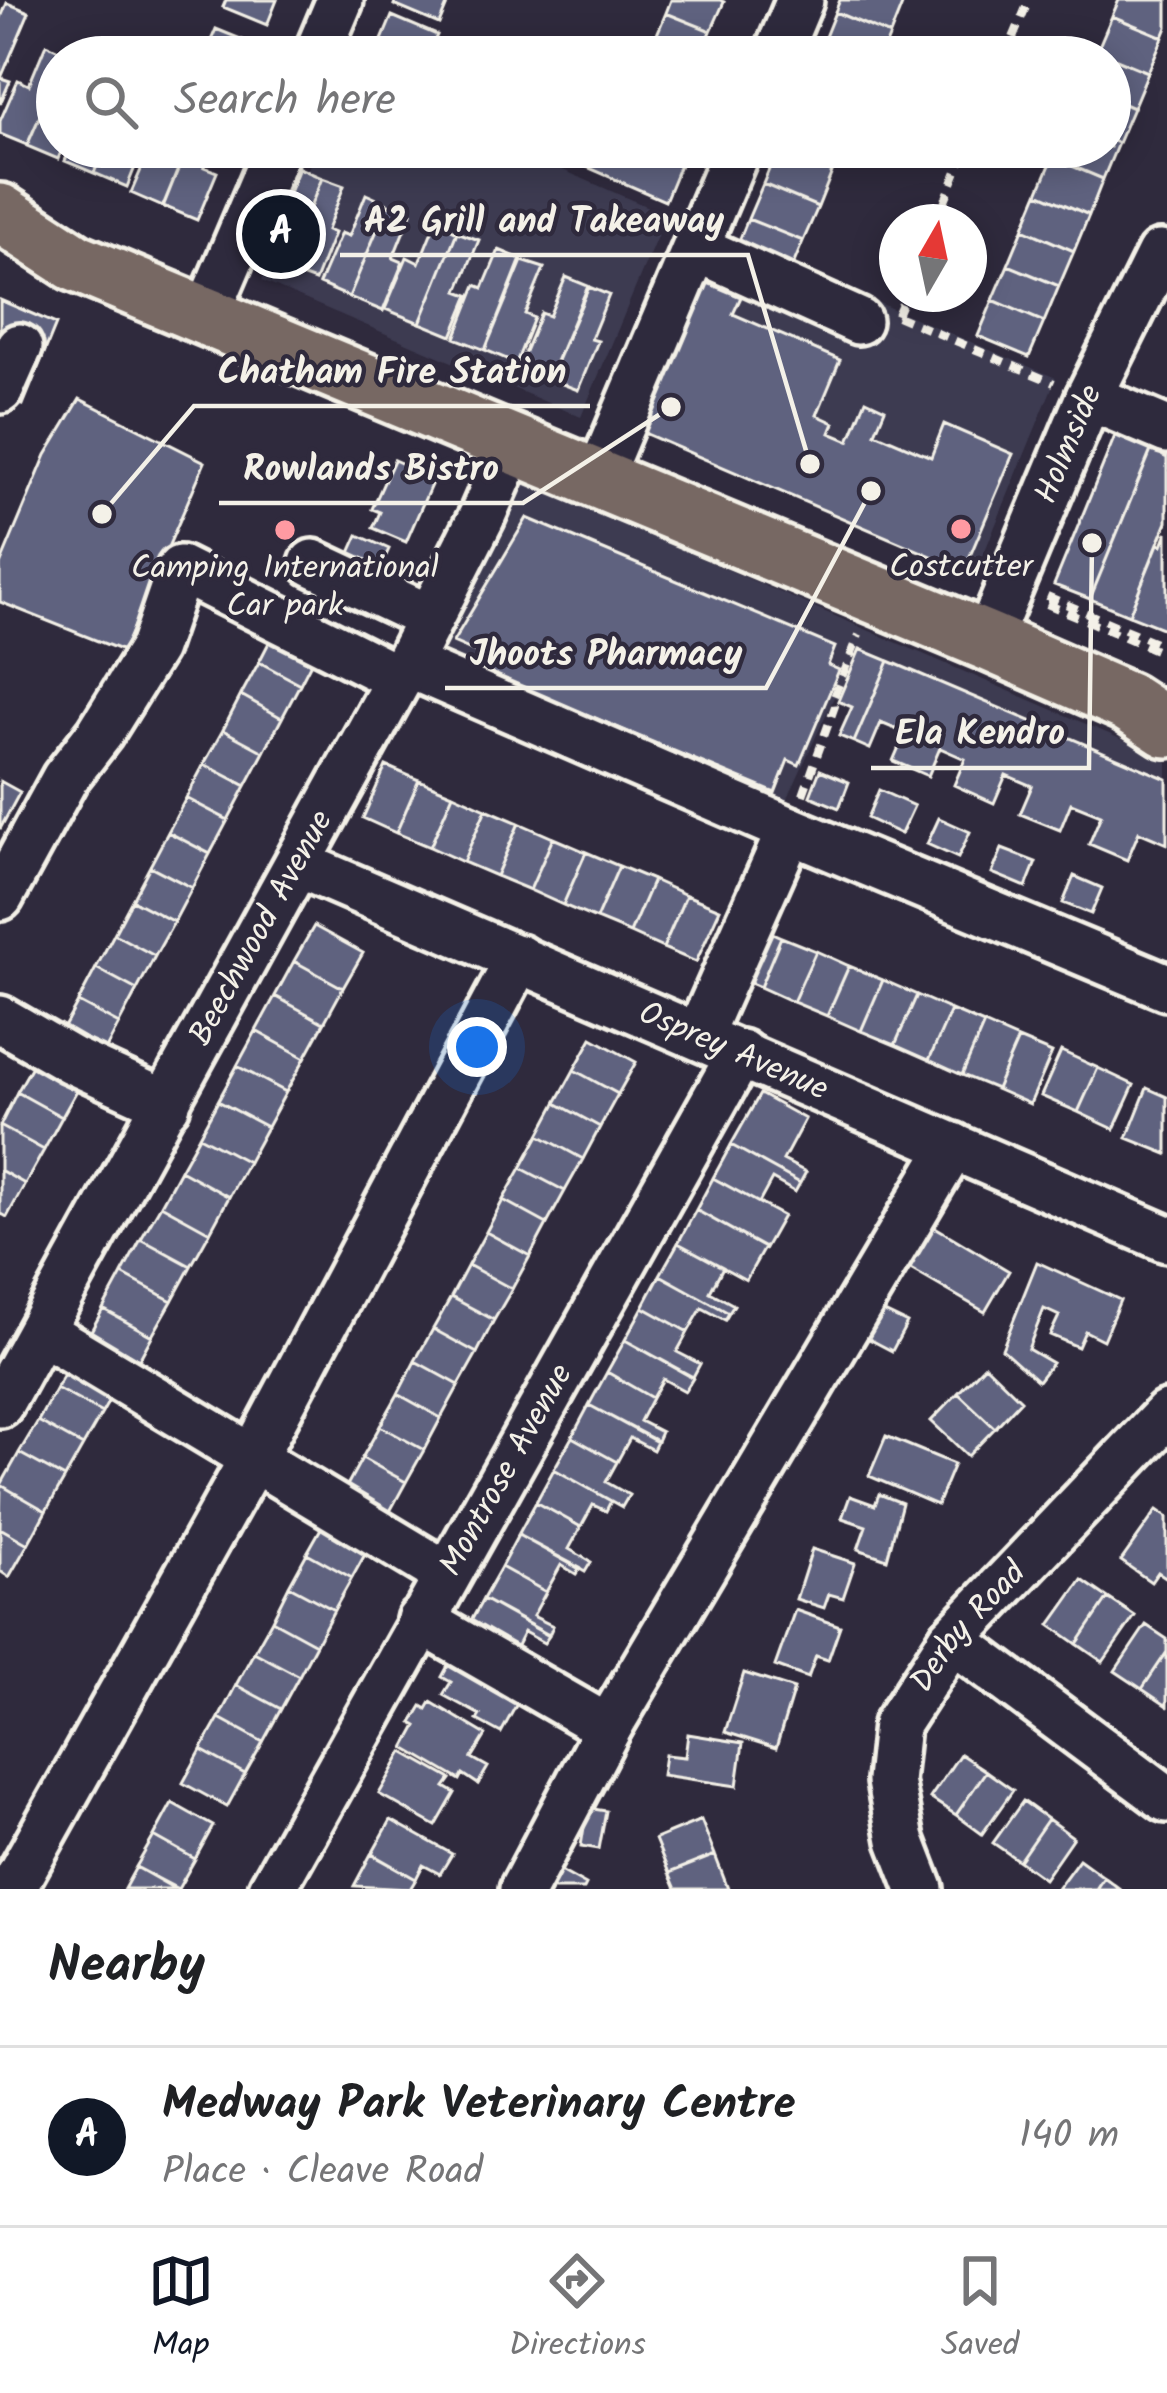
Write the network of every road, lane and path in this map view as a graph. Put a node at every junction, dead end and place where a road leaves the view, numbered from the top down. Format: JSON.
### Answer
{"nodes":[{"id":1,"x":340,"y":0,"type":"edge"},
{"id":2,"x":800,"y":0,"type":"edge"},
{"id":3,"x":1029,"y":0,"type":"edge"},
{"id":4,"x":325,"y":36,"type":"edge"},
{"id":5,"x":785,"y":36,"type":"edge"},
{"id":6,"x":1014,"y":36,"type":"edge"},
{"id":7,"x":269,"y":168,"type":"edge"},
{"id":8,"x":729,"y":168,"type":"edge"},
{"id":9,"x":959,"y":168,"type":"edge"},
{"id":10,"x":944,"y":204,"type":"edge"},
{"id":11,"x":0,"y":213,"type":"edge"},
{"id":12,"x":1165,"y":245,"type":"edge"},
{"id":13,"x":696,"y":248,"type":"junction"},
{"id":14,"x":0,"y":252,"type":"edge"},
{"id":15,"x":75,"y":262,"type":"junction"},
{"id":16,"x":884,"y":312,"type":"edge"},
{"id":17,"x":206,"y":316,"type":"junction"},
{"id":18,"x":877,"y":318,"type":"joint"},
{"id":19,"x":19,"y":347,"type":"dead end"},
{"id":20,"x":0,"y":390,"type":"edge"},
{"id":21,"x":1089,"y":397,"type":"junction"},
{"id":22,"x":1167,"y":430,"type":"edge"},
{"id":23,"x":513,"y":445,"type":"junction"},
{"id":24,"x":599,"y":477,"type":"junction"},
{"id":25,"x":324,"y":568,"type":"dead end"},
{"id":26,"x":1036,"y":595,"type":"dead end"},
{"id":27,"x":867,"y":615,"type":"dead end"},
{"id":28,"x":430,"y":618,"type":"junction"},
{"id":29,"x":987,"y":641,"type":"junction"},
{"id":30,"x":1167,"y":651,"type":"edge"},
{"id":31,"x":403,"y":671,"type":"junction"},
{"id":32,"x":1154,"y":714,"type":"edge"},
{"id":33,"x":790,"y":830,"type":"junction"},
{"id":34,"x":298,"y":864,"type":"junction"},
{"id":35,"x":0,"y":898,"type":"edge"},
{"id":36,"x":519,"y":958,"type":"junction"},
{"id":37,"x":1167,"y":987,"type":"edge"},
{"id":38,"x":0,"y":1019,"type":"edge"},
{"id":39,"x":699,"y":1035,"type":"junction"},
{"id":40,"x":741,"y":1054,"type":"junction"},
{"id":41,"x":167,"y":1104,"type":"junction"},
{"id":42,"x":953,"y":1146,"type":"junction"},
{"id":43,"x":1167,"y":1239,"type":"edge"},
{"id":44,"x":41,"y":1330,"type":"junction"},
{"id":45,"x":0,"y":1404,"type":"edge"},
{"id":46,"x":1167,"y":1414,"type":"edge"},
{"id":47,"x":254,"y":1456,"type":"junction"},
{"id":48,"x":446,"y":1574,"type":"junction"},
{"id":49,"x":420,"y":1620,"type":"junction"},
{"id":50,"x":952,"y":1639,"type":"junction"},
{"id":51,"x":608,"y":1728,"type":"junction"},
{"id":52,"x":1167,"y":1799,"type":"edge"},
{"id":53,"x":12,"y":1889,"type":"edge"},
{"id":54,"x":272,"y":1889,"type":"edge"},
{"id":55,"x":523,"y":1889,"type":"edge"},
{"id":56,"x":920,"y":1889,"type":"edge"}],
"edges":[{"from":1,"to":4,"type":"street"},
{"from":2,"to":5,"type":"street"},
{"from":3,"to":6,"type":"path"},
{"from":7,"to":17,"type":"street"},
{"from":8,"to":13,"type":"street"},
{"from":9,"to":10,"type":"path"},
{"from":11,"to":15,"type":"main road"},
{"from":12,"to":21,"type":"street","name":"Holmside"},
{"from":13,"to":18,"type":"street"},
{"from":13,"to":24,"type":"street"},
{"from":14,"to":15,"type":"main road"},
{"from":15,"to":17,"type":"main road"},
{"from":16,"to":18,"type":"path"},
{"from":17,"to":23,"type":"main road"},
{"from":19,"to":20,"type":"street"},
{"from":21,"to":22,"type":"street"},
{"from":21,"to":29,"type":"street","name":"Holmside"},
{"from":23,"to":24,"type":"main road"},
{"from":23,"to":28,"type":"street","name":"Beechwood Avenue"},
{"from":24,"to":29,"type":"main road"},
{"from":25,"to":28,"type":"street"},
{"from":26,"to":30,"type":"path"},
{"from":27,"to":33,"type":"path"},
{"from":28,"to":31,"type":"street","name":"Beechwood Avenue"},
{"from":29,"to":32,"type":"main road"},
{"from":31,"to":33,"type":"street"},
{"from":31,"to":34,"type":"street","name":"Beechwood Avenue"},
{"from":31,"to":35,"type":"street"},
{"from":33,"to":37,"type":"street"},
{"from":33,"to":39,"type":"street"},
{"from":34,"to":36,"type":"street","name":"Osprey Avenue"},
{"from":34,"to":41,"type":"street","name":"Beechwood Avenue"},
{"from":36,"to":39,"type":"street","name":"Osprey Avenue"},
{"from":36,"to":47,"type":"street"},
{"from":38,"to":41,"type":"street"},
{"from":39,"to":40,"type":"street","name":"Osprey Avenue"},
{"from":40,"to":42,"type":"street","name":"Osprey Avenue"},
{"from":40,"to":48,"type":"street","name":"Montrose Avenue"},
{"from":41,"to":44,"type":"street","name":"Beechwood Avenue"},
{"from":42,"to":43,"type":"street","name":"Osprey Avenue"},
{"from":42,"to":51,"type":"street"},
{"from":44,"to":45,"type":"street","name":"Beechwood Avenue"},
{"from":44,"to":47,"type":"street"},
{"from":46,"to":50,"type":"street","name":"Derby Road"},
{"from":47,"to":48,"type":"street"},
{"from":47,"to":53,"type":"street"},
{"from":48,"to":49,"type":"street","name":"Montrose Avenue"},
{"from":49,"to":51,"type":"street"},
{"from":49,"to":54,"type":"street","name":"Montrose Avenue"},
{"from":50,"to":52,"type":"street"},
{"from":50,"to":56,"type":"street","name":"Derby Road"},
{"from":51,"to":55,"type":"street"}]}
